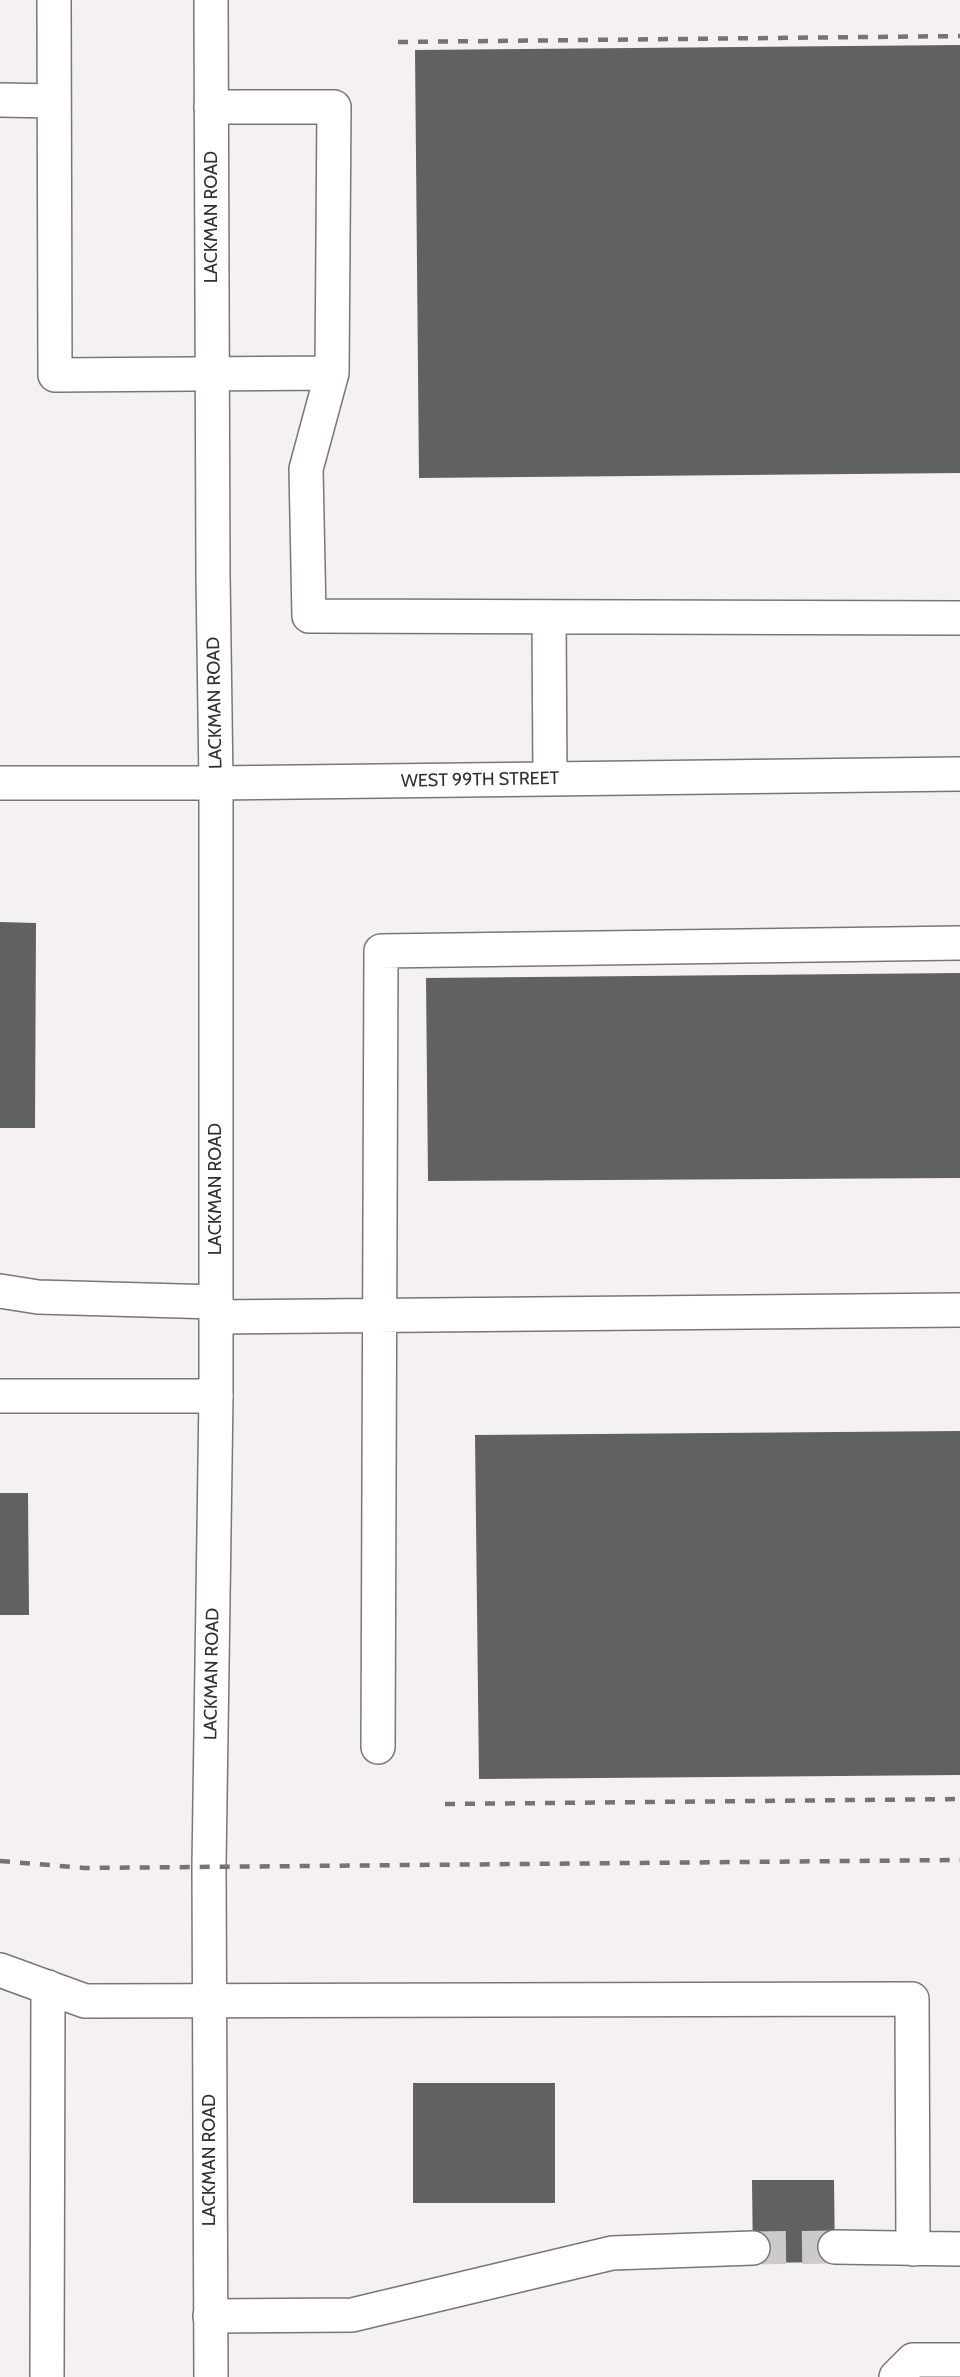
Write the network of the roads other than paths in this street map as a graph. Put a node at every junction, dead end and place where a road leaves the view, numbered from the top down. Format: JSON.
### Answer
{"nodes":[{"id":1,"x":54,"y":0,"type":"edge"},
{"id":2,"x":211,"y":0,"type":"edge"},
{"id":3,"x":0,"y":100,"type":"edge"},
{"id":4,"x":54,"y":101,"type":"junction"},
{"id":5,"x":211,"y":107,"type":"junction"},
{"id":6,"x":332,"y":373,"type":"junction"},
{"id":7,"x":212,"y":375,"type":"junction"},
{"id":8,"x":549,"y":617,"type":"junction"},
{"id":9,"x":960,"y":618,"type":"edge"},
{"id":10,"x":960,"y":774,"type":"edge"},
{"id":11,"x":550,"y":779,"type":"junction"},
{"id":12,"x":0,"y":783,"type":"edge"},
{"id":13,"x":216,"y":783,"type":"junction"},
{"id":14,"x":960,"y":943,"type":"edge"},
{"id":15,"x":0,"y":1291,"type":"edge"},
{"id":16,"x":216,"y":1310,"type":"junction"},
{"id":17,"x":960,"y":1310,"type":"edge"},
{"id":18,"x":380,"y":1315,"type":"junction"},
{"id":19,"x":0,"y":1396,"type":"edge"},
{"id":20,"x":216,"y":1396,"type":"junction"},
{"id":21,"x":378,"y":1747,"type":"dead end"},
{"id":22,"x":0,"y":1970,"type":"edge"},
{"id":23,"x":48,"y":1987,"type":"junction"},
{"id":24,"x":209,"y":2000,"type":"junction"},
{"id":25,"x":835,"y":2247,"type":"tunnel mouth"},
{"id":26,"x":753,"y":2248,"type":"tunnel mouth"},
{"id":27,"x":913,"y":2249,"type":"junction"},
{"id":28,"x":960,"y":2249,"type":"edge"},
{"id":29,"x":210,"y":2316,"type":"junction"},
{"id":30,"x":960,"y":2360,"type":"edge"},
{"id":31,"x":907,"y":2372,"type":"edge"},
{"id":32,"x":47,"y":2377,"type":"edge"},
{"id":33,"x":211,"y":2377,"type":"edge"}],
"edges":[{"from":1,"to":4,"type":"main road"},
{"from":2,"to":5,"type":"main road","name":"LACKMAN ROAD"},
{"from":3,"to":4,"type":"main road"},
{"from":4,"to":7,"type":"main road"},
{"from":5,"to":6,"type":"main road"},
{"from":5,"to":7,"type":"main road","name":"LACKMAN ROAD"},
{"from":6,"to":7,"type":"main road"},
{"from":6,"to":8,"type":"main road"},
{"from":7,"to":13,"type":"main road","name":"LACKMAN ROAD"},
{"from":8,"to":9,"type":"main road"},
{"from":8,"to":11,"type":"main road"},
{"from":10,"to":11,"type":"main road","name":"WEST 99TH STREET"},
{"from":11,"to":13,"type":"main road","name":"WEST 99TH STREET"},
{"from":12,"to":13,"type":"main road","name":"WEST 99TH STREET"},
{"from":13,"to":16,"type":"main road","name":"LACKMAN ROAD"},
{"from":14,"to":18,"type":"main road"},
{"from":15,"to":16,"type":"main road"},
{"from":16,"to":18,"type":"main road"},
{"from":16,"to":20,"type":"main road","name":"LACKMAN ROAD"},
{"from":17,"to":18,"type":"main road"},
{"from":18,"to":21,"type":"main road"},
{"from":19,"to":20,"type":"main road"},
{"from":20,"to":24,"type":"main road","name":"LACKMAN ROAD"},
{"from":22,"to":23,"type":"main road"},
{"from":23,"to":24,"type":"main road"},
{"from":23,"to":32,"type":"main road"},
{"from":24,"to":27,"type":"main road"},
{"from":24,"to":29,"type":"main road","name":"LACKMAN ROAD"},
{"from":25,"to":27,"type":"main road"},
{"from":26,"to":29,"type":"main road"},
{"from":27,"to":28,"type":"main road"},
{"from":29,"to":33,"type":"main road","name":"LACKMAN ROAD"},
{"from":30,"to":31,"type":"main road"}]}
